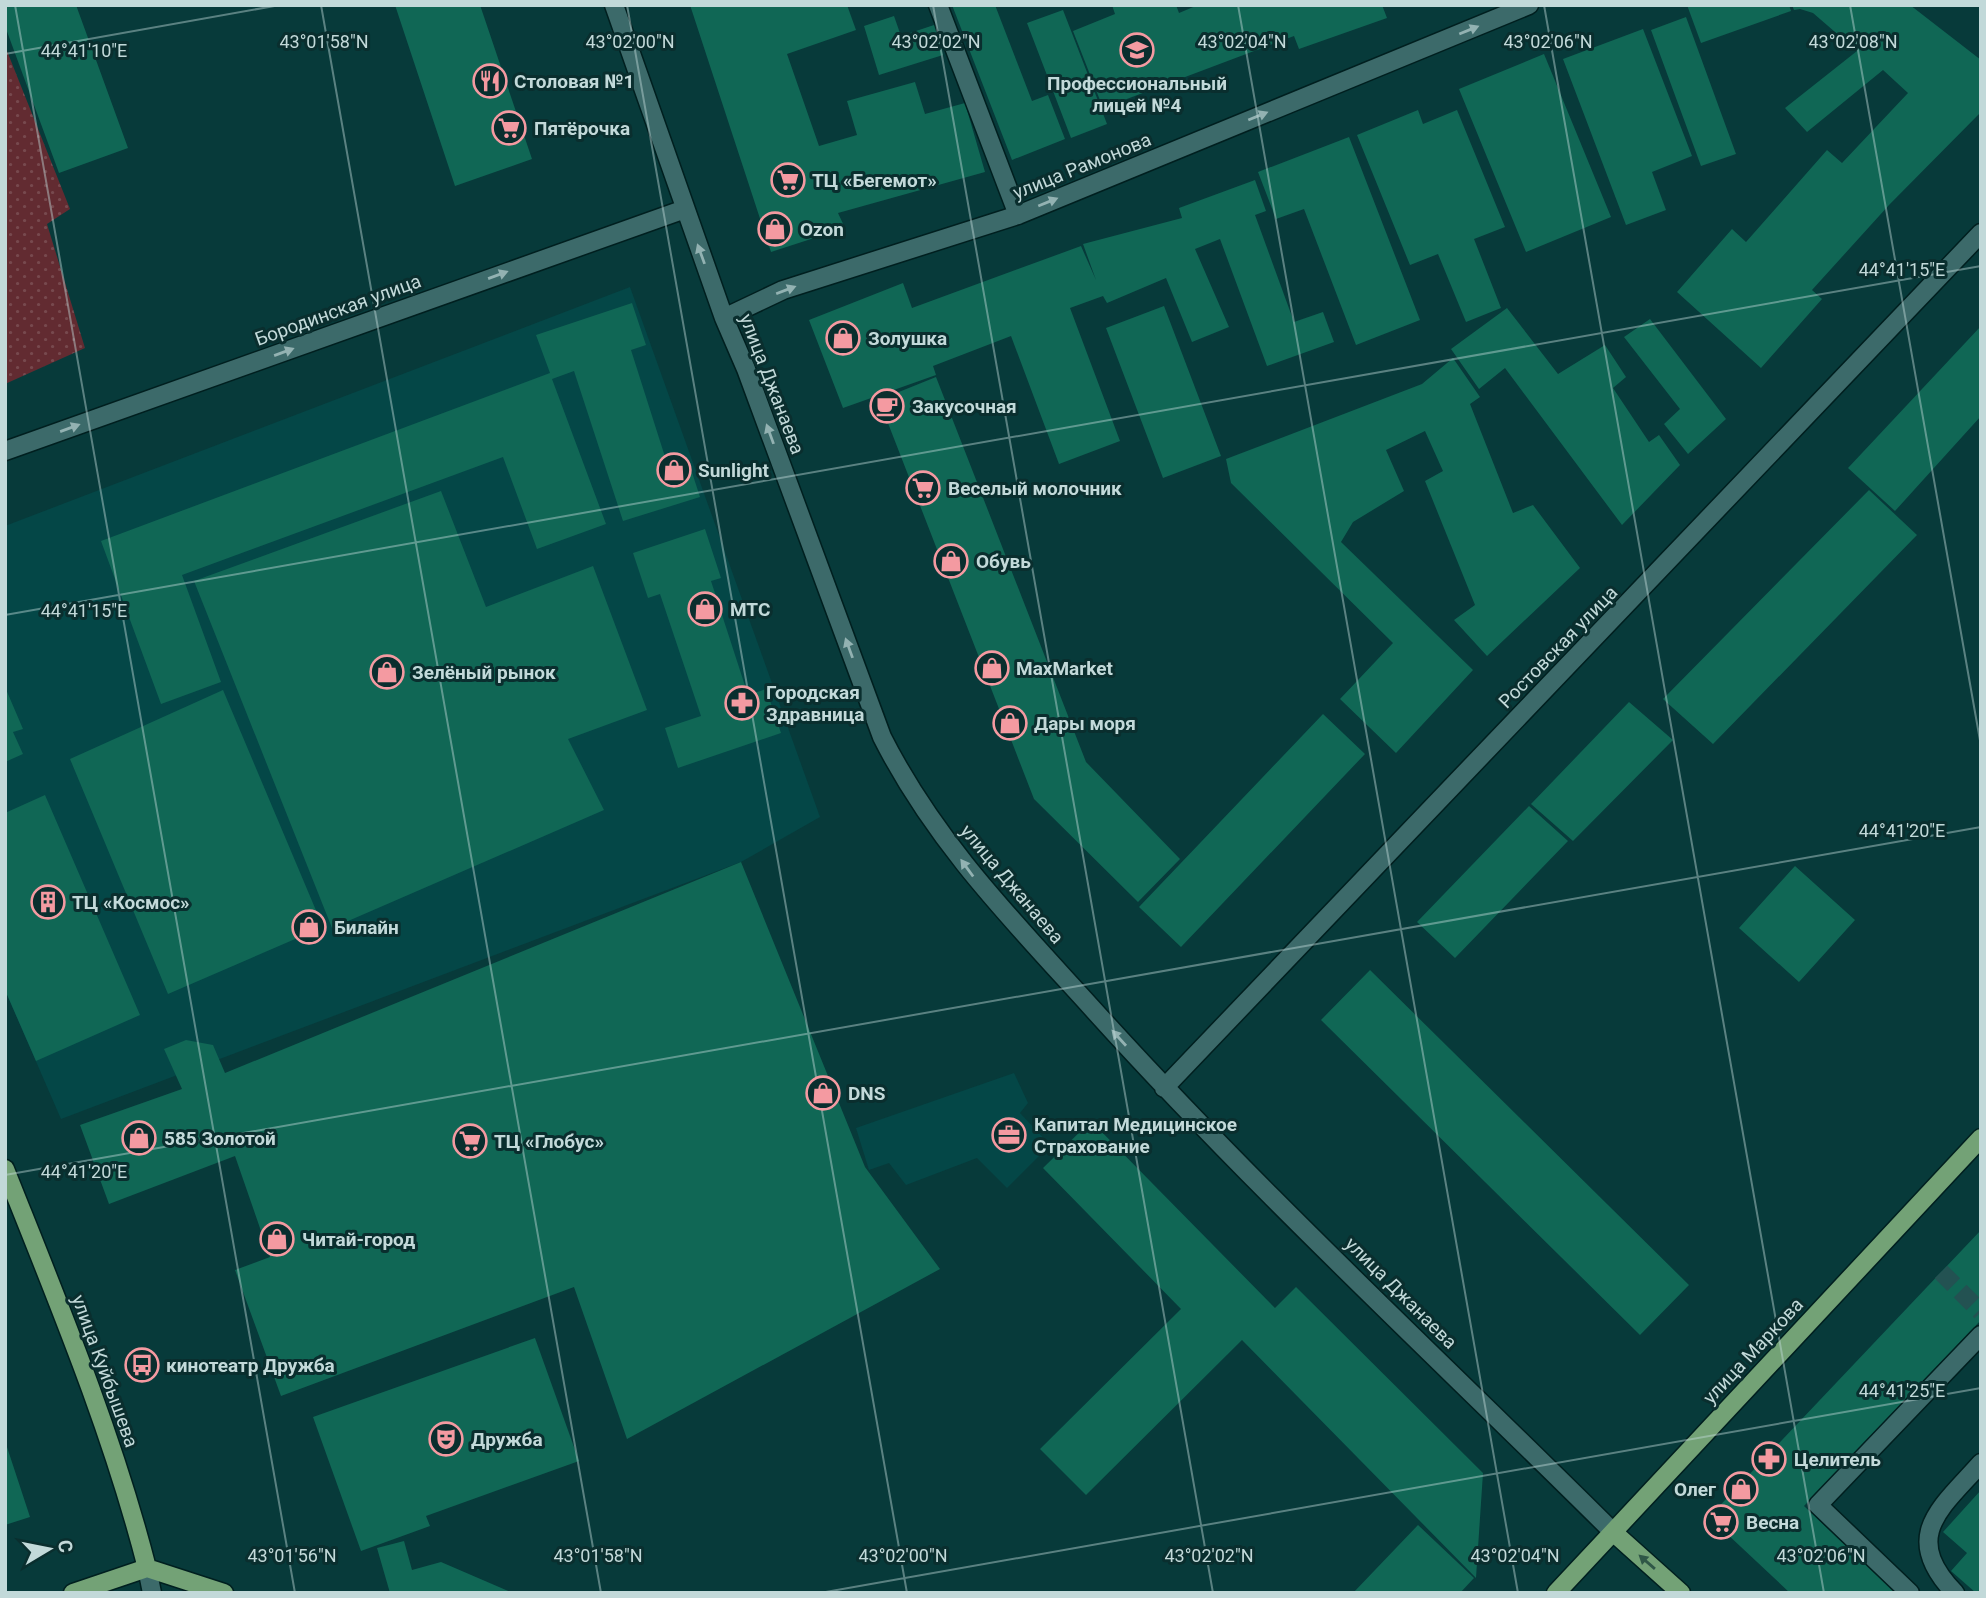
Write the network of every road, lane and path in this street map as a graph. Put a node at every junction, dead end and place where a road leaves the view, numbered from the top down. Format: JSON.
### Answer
{"nodes":[{"id":1,"x":614,"y":5,"type":"edge"},
{"id":2,"x":939,"y":5,"type":"edge"},
{"id":3,"x":1529,"y":5,"type":"edge"},
{"id":4,"x":685,"y":209,"type":"junction"},
{"id":5,"x":1018,"y":215,"type":"junction"},
{"id":6,"x":1981,"y":233,"type":"edge"},
{"id":7,"x":724,"y":318,"type":"junction"},
{"id":8,"x":5,"y":451,"type":"edge"},
{"id":9,"x":1164,"y":1088,"type":"junction"},
{"id":10,"x":1981,"y":1138,"type":"edge"},
{"id":11,"x":5,"y":1168,"type":"edge"},
{"id":12,"x":1981,"y":1335,"type":"edge"},
{"id":13,"x":1981,"y":1463,"type":"edge"},
{"id":14,"x":1613,"y":1532,"type":"junction"},
{"id":15,"x":148,"y":1568,"type":"junction"},
{"id":16,"x":73,"y":1593,"type":"edge"},
{"id":17,"x":152,"y":1593,"type":"edge"},
{"id":18,"x":224,"y":1593,"type":"edge"},
{"id":19,"x":1556,"y":1593,"type":"edge"},
{"id":20,"x":1681,"y":1593,"type":"edge"},
{"id":21,"x":1909,"y":1593,"type":"edge"},
{"id":22,"x":1955,"y":1593,"type":"edge"}],
"edges":[{"from":1,"to":4,"type":"street","name":"улица Джанаева"},
{"from":2,"to":5,"type":"street"},
{"from":5,"to":3,"type":"street","name":"улица Рамонова","one_way":true},
{"from":7,"to":4,"type":"street","name":"улица Джанаева","one_way":true},
{"from":8,"to":4,"type":"street","name":"Бородинская улица","one_way":true},
{"from":7,"to":5,"type":"street","name":"улица Рамонова","one_way":true},
{"from":6,"to":9,"type":"street","name":"Ростовская улица"},
{"from":9,"to":7,"type":"street","name":"улица Джанаева","one_way":true},
{"from":9,"to":14,"type":"street","name":"улица Джанаева"},
{"from":10,"to":14,"type":"main road","name":"улица Маркова"},
{"from":11,"to":15,"type":"main road","name":"улица Куйбышева"},
{"from":12,"to":21,"type":"street"},
{"from":13,"to":22,"type":"street"},
{"from":14,"to":19,"type":"main road","name":"улица Маркова"},
{"from":20,"to":14,"type":"main road","name":"улица Джанаева","one_way":true},
{"from":15,"to":16,"type":"main road"},
{"from":15,"to":17,"type":"street","name":"улица Куйбышева"},
{"from":15,"to":18,"type":"main road"}]}
